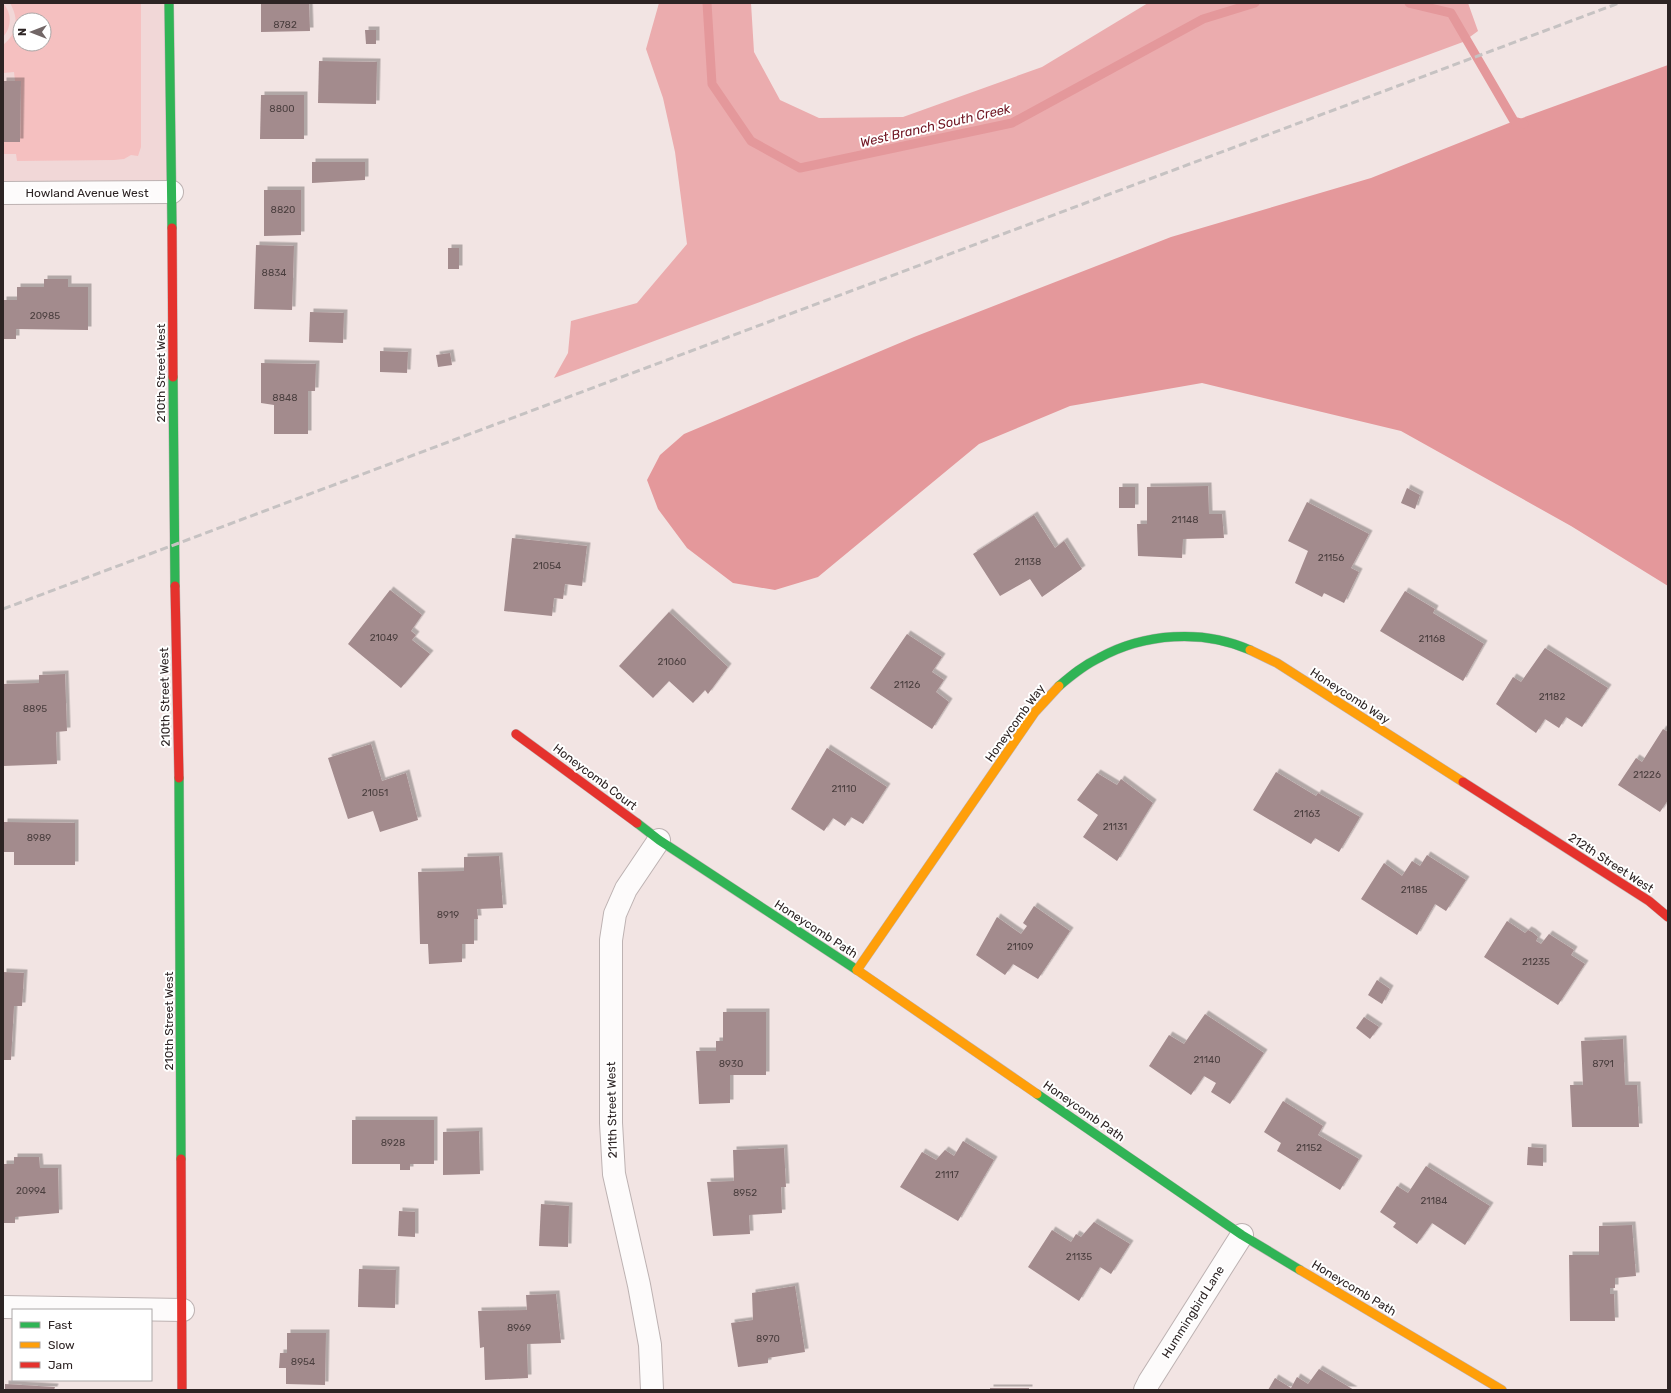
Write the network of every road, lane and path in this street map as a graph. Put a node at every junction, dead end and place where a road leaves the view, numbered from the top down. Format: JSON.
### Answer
{"nodes":[{"id":1,"x":169,"y":3,"type":"edge"},
{"id":2,"x":172,"y":192,"type":"junction"},
{"id":3,"x":3,"y":193,"type":"edge"},
{"id":4,"x":516,"y":734,"type":"dead end"},
{"id":5,"x":1539,"y":831,"type":"joint"},
{"id":6,"x":659,"y":840,"type":"junction"},
{"id":7,"x":1668,"y":917,"type":"edge"},
{"id":8,"x":857,"y":970,"type":"junction"},
{"id":9,"x":1242,"y":1235,"type":"junction"},
{"id":10,"x":3,"y":1307,"type":"edge"},
{"id":11,"x":123,"y":1309,"type":"edge"},
{"id":12,"x":152,"y":1309,"type":"edge"},
{"id":13,"x":183,"y":1310,"type":"junction"},
{"id":14,"x":182,"y":1390,"type":"edge"},
{"id":15,"x":652,"y":1390,"type":"edge"},
{"id":16,"x":1146,"y":1390,"type":"edge"},
{"id":17,"x":1502,"y":1390,"type":"edge"}],
"edges":[{"from":1,"to":2,"type":"street","name":"210th Street West"},
{"from":2,"to":3,"type":"street","name":"Howland Avenue West"},
{"from":2,"to":13,"type":"street","name":"210th Street West"},
{"from":4,"to":6,"type":"street","name":"Honeycomb Court"},
{"from":5,"to":7,"type":"street","name":"212th Street West"},
{"from":5,"to":8,"type":"street","name":"Honeycomb Way"},
{"from":6,"to":8,"type":"street","name":"Honeycomb Path"},
{"from":6,"to":15,"type":"street","name":"211th Street West"},
{"from":8,"to":9,"type":"street","name":"Honeycomb Path"},
{"from":9,"to":16,"type":"street","name":"Hummingbird Lane"},
{"from":9,"to":17,"type":"street","name":"Honeycomb Path"},
{"from":10,"to":11,"type":"street"},
{"from":12,"to":13,"type":"street"},
{"from":13,"to":14,"type":"street","name":"210th Street West"}]}
